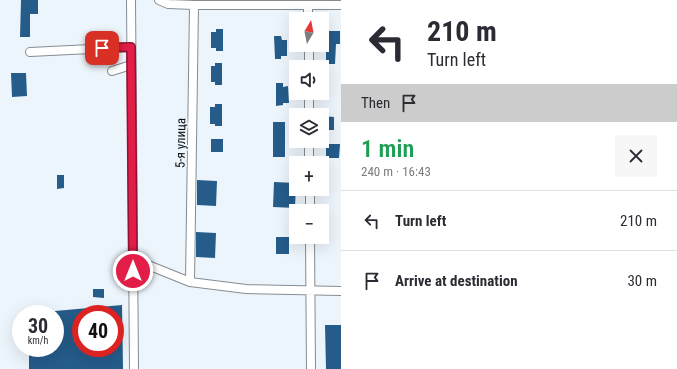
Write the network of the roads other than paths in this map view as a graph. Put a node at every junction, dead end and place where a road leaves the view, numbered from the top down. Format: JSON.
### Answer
{"nodes":[{"id":1,"x":131,"y":0,"type":"edge"},
{"id":2,"x":159,"y":0,"type":"edge"},
{"id":3,"x":194,"y":5,"type":"junction"},
{"id":4,"x":308,"y":5,"type":"junction"},
{"id":5,"x":341,"y":5,"type":"edge"},
{"id":6,"x":308,"y":12,"type":"edge"},
{"id":7,"x":131,"y":47,"type":"junction"},
{"id":8,"x":30,"y":52,"type":"dead end"},
{"id":9,"x":131,"y":65,"type":"junction"},
{"id":10,"x":112,"y":70,"type":"dead end"},
{"id":11,"x":310,"y":244,"type":"edge"},
{"id":12,"x":133,"y":259,"type":"junction"},
{"id":13,"x":190,"y":282,"type":"junction"},
{"id":14,"x":310,"y":291,"type":"junction"},
{"id":15,"x":341,"y":291,"type":"edge"},
{"id":16,"x":134,"y":369,"type":"edge"},
{"id":17,"x":311,"y":369,"type":"edge"}],
"edges":[{"from":1,"to":7,"type":"street"},
{"from":2,"to":3,"type":"street"},
{"from":3,"to":4,"type":"street"},
{"from":3,"to":13,"type":"street","name":"5-я улица"},
{"from":4,"to":5,"type":"street"},
{"from":4,"to":6,"type":"street"},
{"from":7,"to":8,"type":"street"},
{"from":7,"to":9,"type":"street"},
{"from":9,"to":10,"type":"street"},
{"from":9,"to":12,"type":"street"},
{"from":11,"to":14,"type":"street"},
{"from":12,"to":13,"type":"street"},
{"from":12,"to":16,"type":"street"},
{"from":13,"to":14,"type":"street"},
{"from":14,"to":15,"type":"street"},
{"from":14,"to":17,"type":"street"}]}
